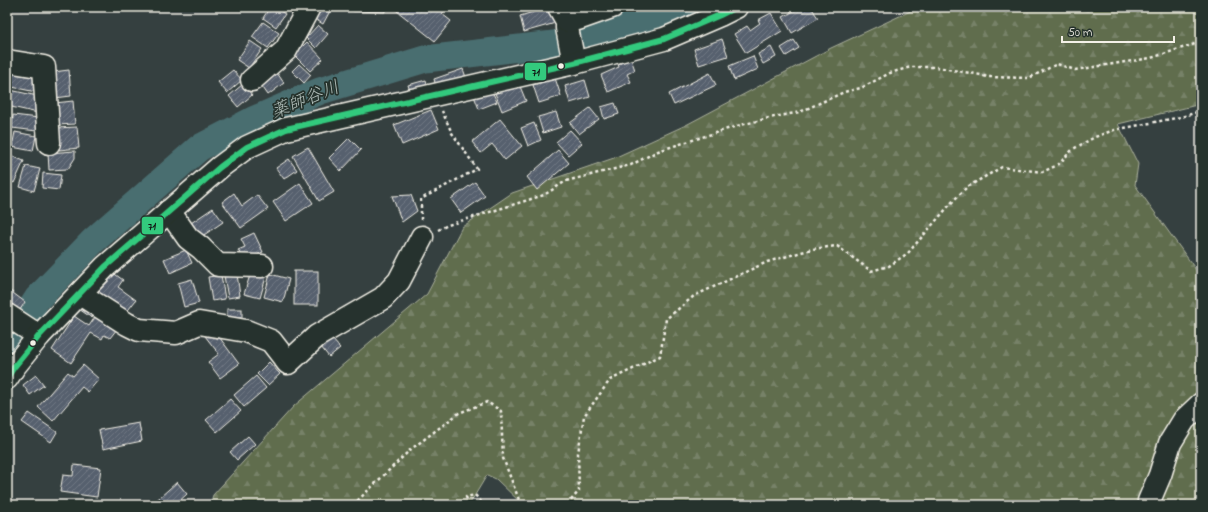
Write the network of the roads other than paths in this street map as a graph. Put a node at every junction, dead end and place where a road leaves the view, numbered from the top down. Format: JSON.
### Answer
{"nodes":[{"id":1,"x":308,"y":7,"type":"edge"},
{"id":2,"x":612,"y":7,"type":"edge"},
{"id":3,"x":736,"y":7,"type":"edge"},
{"id":4,"x":564,"y":19,"type":"edge"},
{"id":5,"x":573,"y":59,"type":"junction"},
{"id":6,"x":7,"y":61,"type":"edge"},
{"id":7,"x":252,"y":80,"type":"dead end"},
{"id":8,"x":49,"y":143,"type":"dead end"},
{"id":9,"x":169,"y":211,"type":"junction"},
{"id":10,"x":422,"y":237,"type":"road end"},
{"id":11,"x":262,"y":266,"type":"dead end"},
{"id":12,"x":80,"y":294,"type":"junction"},
{"id":13,"x":9,"y":316,"type":"edge"},
{"id":14,"x":35,"y":334,"type":"junction"},
{"id":15,"x":7,"y":378,"type":"edge"},
{"id":16,"x":1201,"y":404,"type":"edge"},
{"id":17,"x":1149,"y":505,"type":"edge"}],
"edges":[{"from":1,"to":7,"type":"street"},
{"from":2,"to":4,"type":"street"},
{"from":3,"to":5,"type":"street"},
{"from":4,"to":5,"type":"street"},
{"from":5,"to":9,"type":"street"},
{"from":6,"to":8,"type":"street"},
{"from":9,"to":11,"type":"street"},
{"from":9,"to":12,"type":"street"},
{"from":10,"to":12,"type":"street"},
{"from":12,"to":14,"type":"street"},
{"from":13,"to":14,"type":"street"},
{"from":14,"to":15,"type":"street"},
{"from":16,"to":17,"type":"street"}]}
